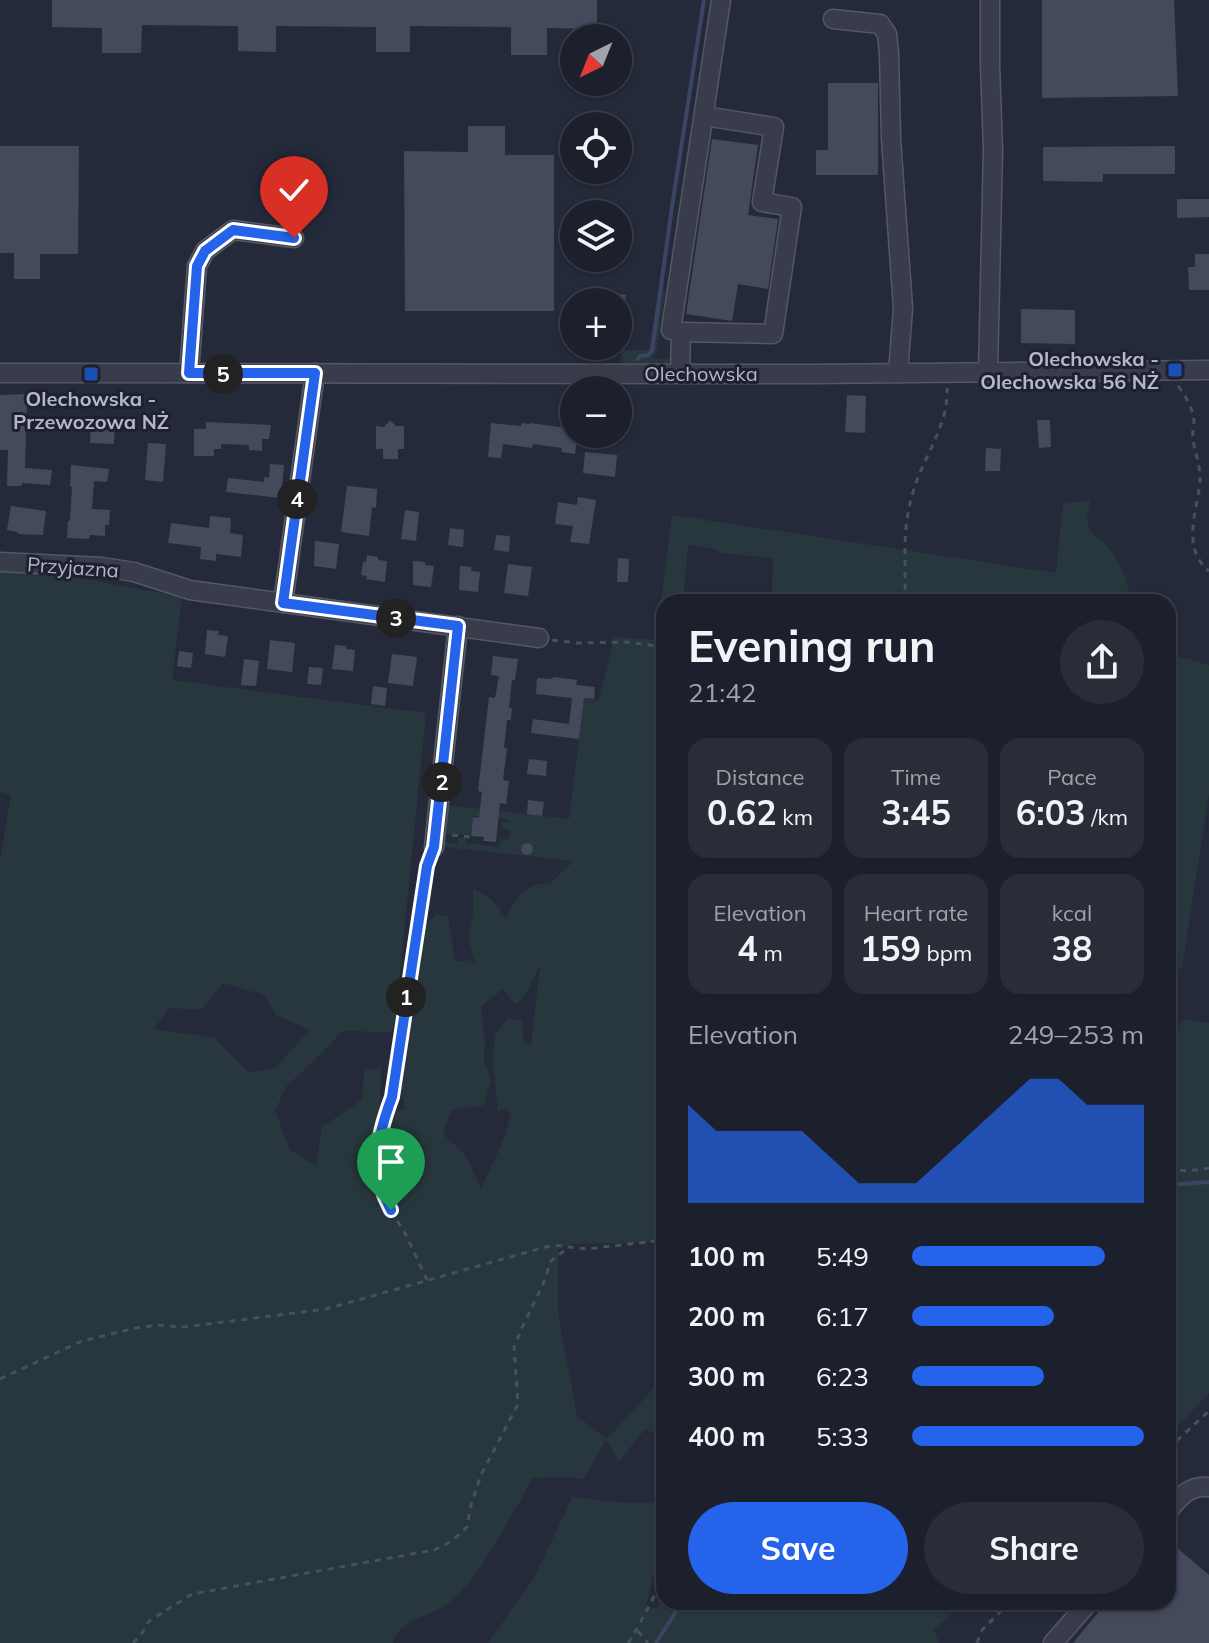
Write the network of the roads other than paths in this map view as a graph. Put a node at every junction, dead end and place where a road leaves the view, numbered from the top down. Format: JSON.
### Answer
{"nodes":[{"id":1,"x":721,"y":0,"type":"edge"},
{"id":2,"x":990,"y":0,"type":"edge"},
{"id":3,"x":833,"y":19,"type":"dead end"},
{"id":4,"x":704,"y":116,"type":"junction"},
{"id":5,"x":294,"y":238,"type":"dead end"},
{"id":6,"x":681,"y":332,"type":"junction"},
{"id":7,"x":1209,"y":370,"type":"edge"},
{"id":8,"x":988,"y":372,"type":"junction"},
{"id":9,"x":0,"y":373,"type":"edge"},
{"id":10,"x":189,"y":373,"type":"junction"},
{"id":11,"x":315,"y":373,"type":"junction"},
{"id":12,"x":680,"y":373,"type":"junction"},
{"id":13,"x":898,"y":373,"type":"junction"},
{"id":14,"x":0,"y":562,"type":"edge"},
{"id":15,"x":283,"y":603,"type":"junction"},
{"id":16,"x":458,"y":626,"type":"junction"},
{"id":17,"x":539,"y":638,"type":"road end"},
{"id":18,"x":434,"y":847,"type":"road end"},
{"id":19,"x":1209,"y":1487,"type":"edge"},
{"id":20,"x":1176,"y":1502,"type":"edge"},
{"id":21,"x":1082,"y":1610,"type":"edge"},
{"id":22,"x":1053,"y":1643,"type":"edge"}],
"edges":[{"from":1,"to":4,"type":"street"},
{"from":2,"to":8,"type":"street"},
{"from":3,"to":13,"type":"street"},
{"from":4,"to":6,"type":"street"},
{"from":4,"to":6,"type":"street"},
{"from":5,"to":10,"type":"street"},
{"from":6,"to":12,"type":"street"},
{"from":7,"to":8,"type":"street","name":"Olechowska"},
{"from":8,"to":13,"type":"street","name":"Olechowska"},
{"from":9,"to":10,"type":"street","name":"Olechowska"},
{"from":10,"to":11,"type":"street","name":"Olechowska"},
{"from":11,"to":12,"type":"street","name":"Olechowska"},
{"from":11,"to":15,"type":"street"},
{"from":12,"to":13,"type":"street","name":"Olechowska"},
{"from":14,"to":15,"type":"street","name":"Przyjazna"},
{"from":15,"to":16,"type":"street","name":"Przyjazna"},
{"from":16,"to":17,"type":"street","name":"Przyjazna"},
{"from":16,"to":18,"type":"street"},
{"from":19,"to":20,"type":"street"},
{"from":21,"to":22,"type":"street"}]}
